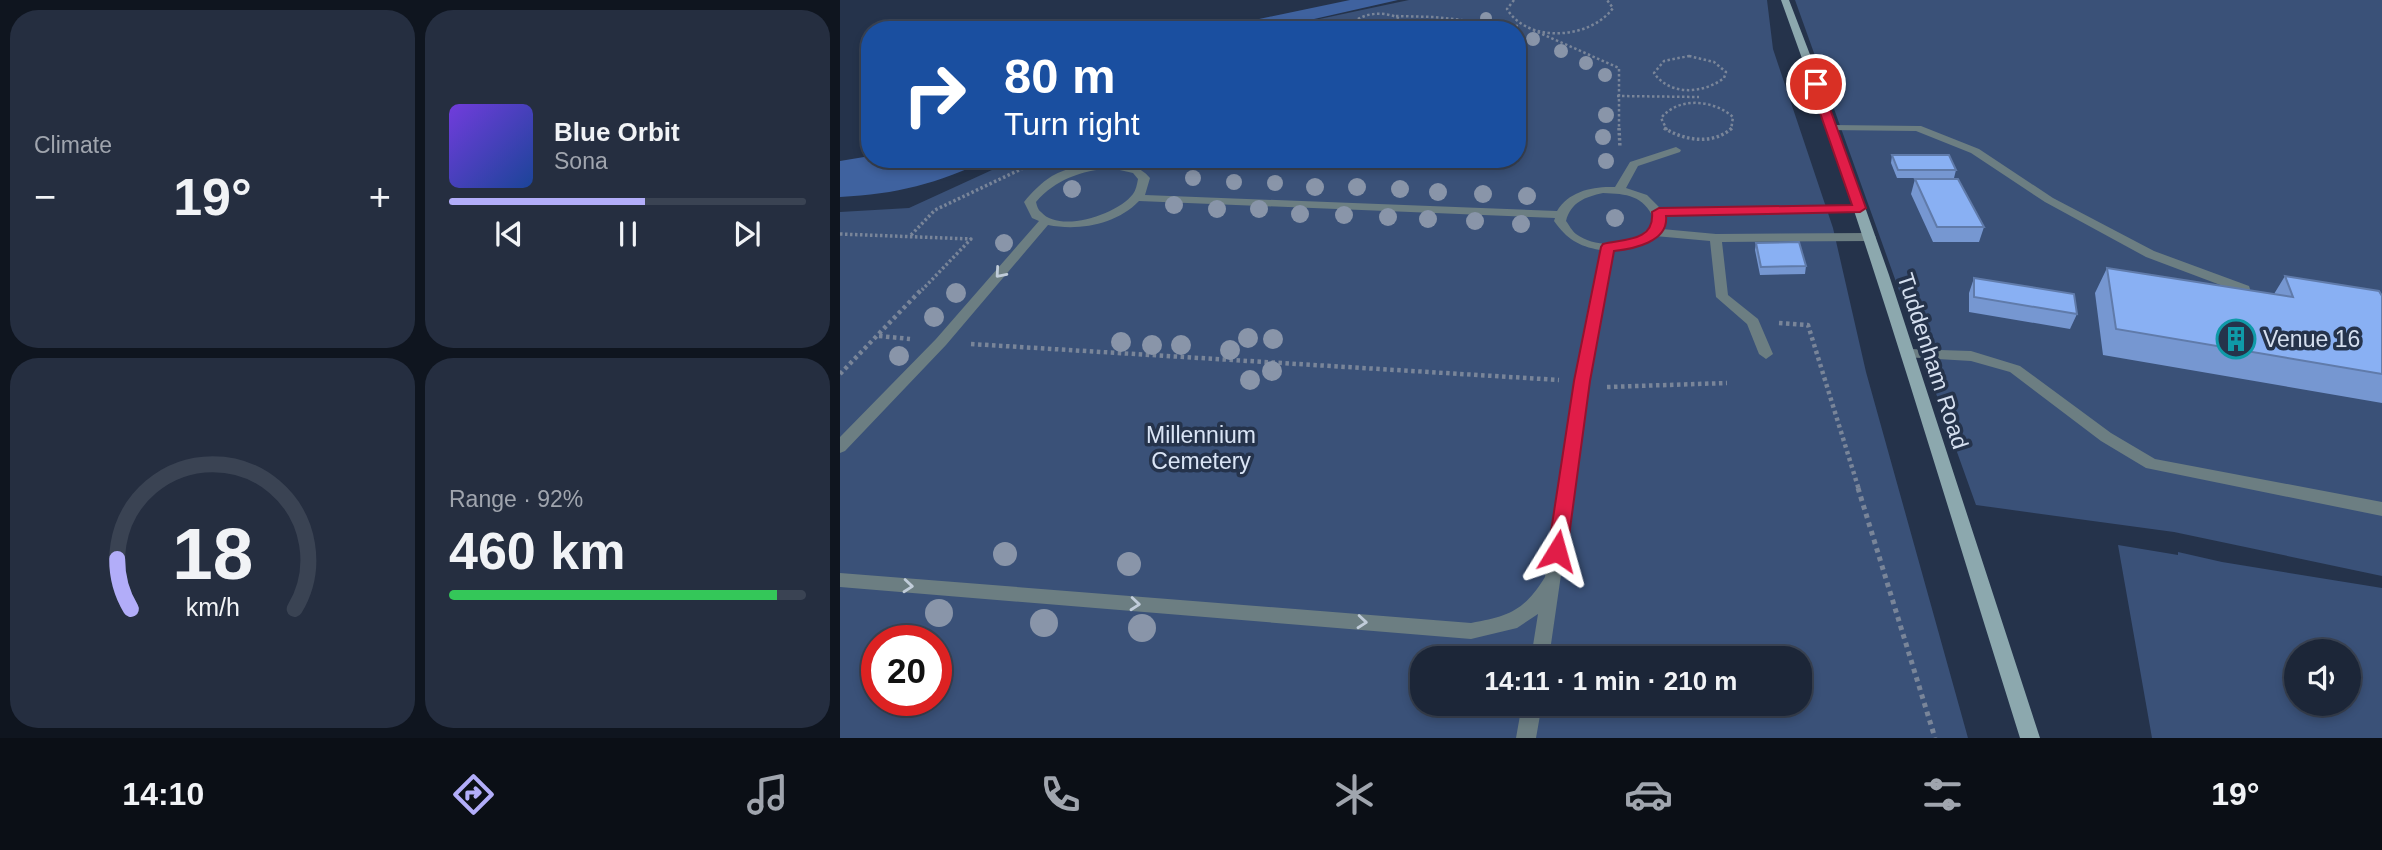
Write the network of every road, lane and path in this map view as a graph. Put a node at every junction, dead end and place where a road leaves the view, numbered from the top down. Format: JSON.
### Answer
{"nodes":[{"id":1,"x":1514,"y":0,"type":"edge"},
{"id":2,"x":1607,"y":0,"type":"edge"},
{"id":3,"x":1785,"y":0,"type":"edge"},
{"id":4,"x":1396,"y":16,"type":"junction"},
{"id":5,"x":1355,"y":21,"type":"edge"},
{"id":6,"x":1399,"y":21,"type":"edge"},
{"id":7,"x":1471,"y":21,"type":"edge"},
{"id":8,"x":1516,"y":21,"type":"edge"},
{"id":9,"x":1526,"y":27,"type":"edge"},
{"id":10,"x":1534,"y":30,"type":"junction"},
{"id":11,"x":1698,"y":90,"type":"junction"},
{"id":12,"x":1617,"y":96,"type":"junction"},
{"id":13,"x":1699,"y":97,"type":"junction"},
{"id":14,"x":1699,"y":103,"type":"junction"},
{"id":15,"x":1832,"y":128,"type":"junction"},
{"id":16,"x":1676,"y":150,"type":"dead end"},
{"id":17,"x":1634,"y":164,"type":"junction"},
{"id":18,"x":1022,"y":168,"type":"edge"},
{"id":19,"x":1085,"y":168,"type":"edge"},
{"id":20,"x":1129,"y":168,"type":"edge"},
{"id":21,"x":1619,"y":190,"type":"junction"},
{"id":22,"x":1138,"y":198,"type":"junction"},
{"id":23,"x":1860,"y":208,"type":"junction"},
{"id":24,"x":1659,"y":212,"type":"junction"},
{"id":25,"x":1561,"y":215,"type":"junction"},
{"id":26,"x":1045,"y":221,"type":"junction"},
{"id":27,"x":1655,"y":232,"type":"junction"},
{"id":28,"x":840,"y":234,"type":"edge"},
{"id":29,"x":910,"y":235,"type":"junction"},
{"id":30,"x":1870,"y":237,"type":"junction"},
{"id":31,"x":1716,"y":238,"type":"junction"},
{"id":32,"x":1607,"y":247,"type":"junction"},
{"id":33,"x":2244,"y":289,"type":"edge"},
{"id":34,"x":1753,"y":322,"type":"junction"},
{"id":35,"x":879,"y":336,"type":"junction"},
{"id":36,"x":941,"y":342,"type":"junction"},
{"id":37,"x":1766,"y":354,"type":"dead end"},
{"id":38,"x":1909,"y":354,"type":"junction"},
{"id":39,"x":840,"y":374,"type":"edge"},
{"id":40,"x":1727,"y":383,"type":"dead end"},
{"id":41,"x":1582,"y":385,"type":"junction"},
{"id":42,"x":840,"y":447,"type":"edge"},
{"id":43,"x":2382,"y":509,"type":"edge"},
{"id":44,"x":1553,"y":579,"type":"junction"},
{"id":45,"x":840,"y":580,"type":"edge"},
{"id":46,"x":1542,"y":646,"type":"edge"},
{"id":47,"x":1530,"y":716,"type":"edge"},
{"id":48,"x":1526,"y":738,"type":"edge"},
{"id":49,"x":1935,"y":738,"type":"edge"},
{"id":50,"x":2030,"y":738,"type":"edge"}],
"edges":[{"from":1,"to":8,"type":"path"},
{"from":2,"to":10,"type":"path"},
{"from":3,"to":15,"type":"street","name":"Tuddenham Road"},
{"from":4,"to":5,"type":"path"},
{"from":4,"to":6,"type":"path"},
{"from":4,"to":7,"type":"path"},
{"from":9,"to":10,"type":"path"},
{"from":10,"to":12,"type":"path"},
{"from":11,"to":11,"type":"path"},
{"from":11,"to":13,"type":"path"},
{"from":12,"to":13,"type":"path"},
{"from":12,"to":17,"type":"path"},
{"from":13,"to":14,"type":"path"},
{"from":14,"to":14,"type":"path"},
{"from":15,"to":23,"type":"street","name":"Tuddenham Road"},
{"from":15,"to":33,"type":"lane"},
{"from":16,"to":17,"type":"lane"},
{"from":17,"to":21,"type":"lane"},
{"from":18,"to":29,"type":"path"},
{"from":19,"to":26,"type":"lane"},
{"from":20,"to":22,"type":"lane"},
{"from":21,"to":24,"type":"lane"},
{"from":21,"to":25,"type":"lane"},
{"from":22,"to":25,"type":"lane"},
{"from":22,"to":26,"type":"lane"},
{"from":23,"to":24,"type":"lane"},
{"from":23,"to":30,"type":"street","name":"Tuddenham Road"},
{"from":24,"to":27,"type":"lane"},
{"from":25,"to":32,"type":"lane"},
{"from":26,"to":36,"type":"lane","one_way":true},
{"from":27,"to":31,"type":"lane"},
{"from":27,"to":32,"type":"lane"},
{"from":28,"to":29,"type":"path"},
{"from":29,"to":35,"type":"path"},
{"from":30,"to":31,"type":"lane"},
{"from":30,"to":38,"type":"street","name":"Tuddenham Road"},
{"from":31,"to":34,"type":"lane"},
{"from":32,"to":41,"type":"lane"},
{"from":34,"to":37,"type":"lane"},
{"from":34,"to":49,"type":"path"},
{"from":35,"to":36,"type":"path"},
{"from":35,"to":39,"type":"path"},
{"from":36,"to":41,"type":"path"},
{"from":36,"to":42,"type":"lane"},
{"from":38,"to":43,"type":"lane"},
{"from":38,"to":50,"type":"street","name":"Tuddenham Road"},
{"from":40,"to":41,"type":"path"},
{"from":41,"to":44,"type":"lane"},
{"from":45,"to":44,"type":"lane","one_way":true},
{"from":44,"to":46,"type":"lane"},
{"from":47,"to":48,"type":"lane"}]}
